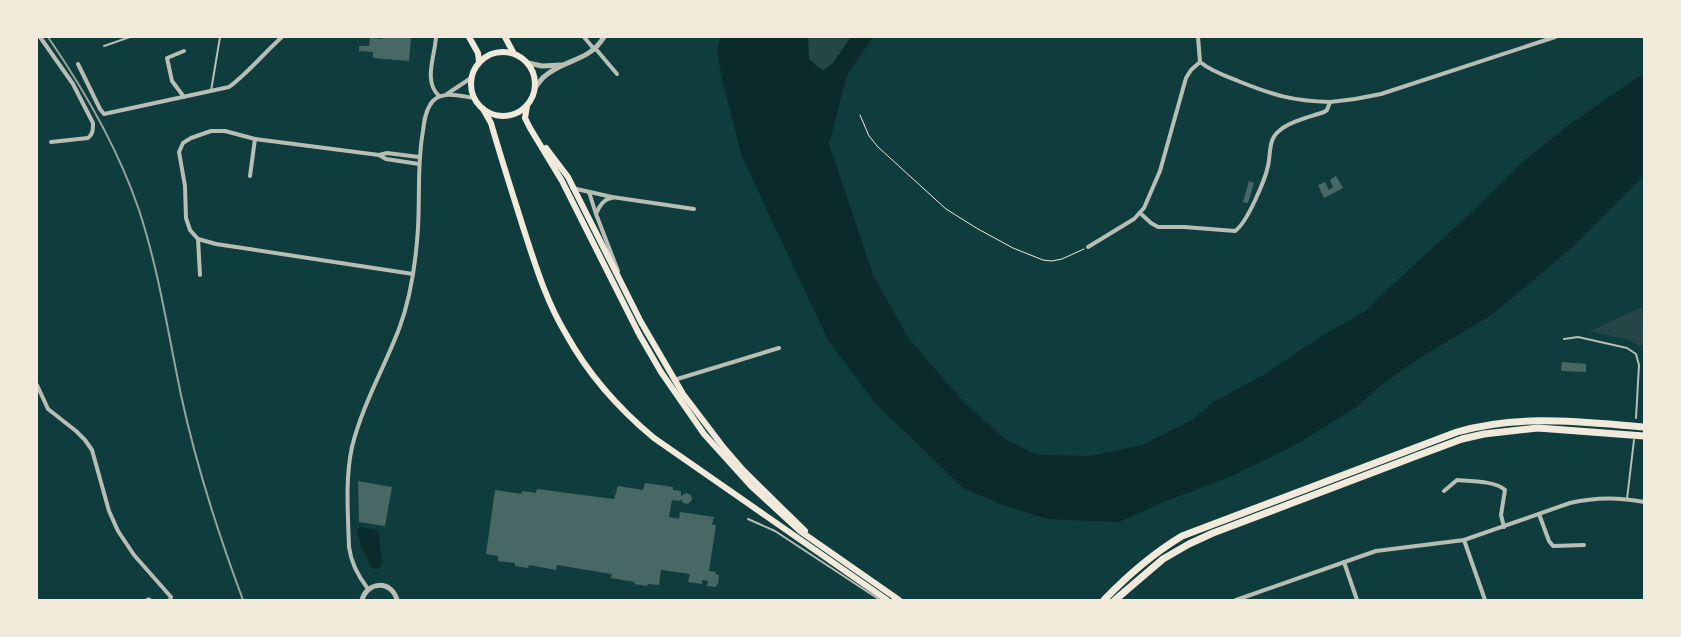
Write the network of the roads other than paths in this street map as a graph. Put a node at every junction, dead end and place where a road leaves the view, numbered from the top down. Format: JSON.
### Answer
{"nodes":[{"id":1,"x":40,"y":37,"type":"edge"},
{"id":2,"x":130,"y":37,"type":"edge"},
{"id":3,"x":220,"y":37,"type":"edge"},
{"id":4,"x":282,"y":37,"type":"edge"},
{"id":5,"x":436,"y":37,"type":"edge"},
{"id":6,"x":468,"y":37,"type":"edge"},
{"id":7,"x":505,"y":37,"type":"edge"},
{"id":8,"x":584,"y":37,"type":"edge"},
{"id":9,"x":604,"y":37,"type":"edge"},
{"id":10,"x":1198,"y":37,"type":"edge"},
{"id":11,"x":1555,"y":37,"type":"edge"},
{"id":12,"x":104,"y":46,"type":"dead end"},
{"id":13,"x":595,"y":49,"type":"junction"},
{"id":14,"x":184,"y":51,"type":"dead end"},
{"id":15,"x":513,"y":52,"type":"junction"},
{"id":16,"x":479,"y":62,"type":"junction"},
{"id":17,"x":1200,"y":62,"type":"junction"},
{"id":18,"x":528,"y":63,"type":"junction"},
{"id":19,"x":78,"y":64,"type":"dead end"},
{"id":20,"x":564,"y":65,"type":"junction"},
{"id":21,"x":617,"y":74,"type":"dead end"},
{"id":22,"x":472,"y":78,"type":"junction"},
{"id":23,"x":535,"y":88,"type":"junction"},
{"id":24,"x":211,"y":92,"type":"junction"},
{"id":25,"x":446,"y":94,"type":"junction"},
{"id":26,"x":439,"y":96,"type":"junction"},
{"id":27,"x":184,"y":97,"type":"junction"},
{"id":28,"x":474,"y":98,"type":"junction"},
{"id":29,"x":1330,"y":102,"type":"junction"},
{"id":30,"x":526,"y":106,"type":"junction"},
{"id":31,"x":483,"y":109,"type":"junction"},
{"id":32,"x":534,"y":135,"type":"junction"},
{"id":33,"x":256,"y":139,"type":"junction"},
{"id":34,"x":51,"y":142,"type":"dead end"},
{"id":35,"x":379,"y":155,"type":"junction"},
{"id":36,"x":419,"y":157,"type":"junction"},
{"id":37,"x":418,"y":164,"type":"junction"},
{"id":38,"x":250,"y":176,"type":"dead end"},
{"id":39,"x":572,"y":188,"type":"junction"},
{"id":40,"x":589,"y":192,"type":"junction"},
{"id":41,"x":612,"y":197,"type":"junction"},
{"id":42,"x":694,"y":209,"type":"dead end"},
{"id":43,"x":1140,"y":213,"type":"junction"},
{"id":44,"x":596,"y":214,"type":"junction"},
{"id":45,"x":198,"y":239,"type":"junction"},
{"id":46,"x":1088,"y":247,"type":"road end"},
{"id":47,"x":413,"y":274,"type":"junction"},
{"id":48,"x":200,"y":275,"type":"dead end"},
{"id":49,"x":631,"y":302,"type":"junction"},
{"id":50,"x":1564,"y":339,"type":"dead end"},
{"id":51,"x":779,"y":348,"type":"dead end"},
{"id":52,"x":674,"y":380,"type":"junction"},
{"id":53,"x":37,"y":386,"type":"edge"},
{"id":54,"x":1636,"y":418,"type":"dead end"},
{"id":55,"x":1644,"y":427,"type":"edge"},
{"id":56,"x":1644,"y":436,"type":"edge"},
{"id":57,"x":1634,"y":440,"type":"dead end"},
{"id":58,"x":1444,"y":491,"type":"dead end"},
{"id":59,"x":1628,"y":499,"type":"junction"},
{"id":60,"x":1644,"y":502,"type":"edge"},
{"id":61,"x":1540,"y":514,"type":"junction"},
{"id":62,"x":748,"y":519,"type":"dead end"},
{"id":63,"x":1504,"y":526,"type":"junction"},
{"id":64,"x":1464,"y":540,"type":"junction"},
{"id":65,"x":819,"y":545,"type":"junction"},
{"id":66,"x":1584,"y":545,"type":"dead end"},
{"id":67,"x":1344,"y":562,"type":"junction"},
{"id":68,"x":368,"y":589,"type":"junction"},
{"id":69,"x":1484,"y":599,"type":"edge"},
{"id":70,"x":170,"y":600,"type":"edge"},
{"id":71,"x":362,"y":600,"type":"edge"},
{"id":72,"x":397,"y":600,"type":"edge"},
{"id":73,"x":880,"y":600,"type":"edge"},
{"id":74,"x":887,"y":600,"type":"edge"},
{"id":75,"x":899,"y":600,"type":"edge"},
{"id":76,"x":1104,"y":600,"type":"edge"},
{"id":77,"x":1115,"y":600,"type":"edge"},
{"id":78,"x":1236,"y":600,"type":"edge"},
{"id":79,"x":1357,"y":600,"type":"edge"},
{"id":80,"x":1478,"y":600,"type":"edge"}],
"edges":[{"from":1,"to":34,"type":"street"},
{"from":2,"to":12,"type":"lane"},
{"from":3,"to":24,"type":"lane"},
{"from":4,"to":24,"type":"street"},
{"from":5,"to":26,"type":"street"},
{"from":6,"to":16,"type":"main road"},
{"from":7,"to":15,"type":"main road"},
{"from":8,"to":13,"type":"street"},
{"from":9,"to":13,"type":"street"},
{"from":10,"to":17,"type":"street"},
{"from":11,"to":29,"type":"street"},
{"from":13,"to":20,"type":"street"},
{"from":13,"to":21,"type":"street"},
{"from":14,"to":27,"type":"street"},
{"from":15,"to":16,"type":"main road"},
{"from":15,"to":18,"type":"main road"},
{"from":16,"to":22,"type":"main road"},
{"from":17,"to":29,"type":"street"},
{"from":17,"to":43,"type":"street"},
{"from":18,"to":20,"type":"street"},
{"from":18,"to":23,"type":"main road"},
{"from":19,"to":27,"type":"street"},
{"from":20,"to":23,"type":"street"},
{"from":22,"to":25,"type":"street"},
{"from":22,"to":28,"type":"main road"},
{"from":23,"to":30,"type":"main road"},
{"from":24,"to":27,"type":"street"},
{"from":25,"to":26,"type":"street"},
{"from":25,"to":28,"type":"street"},
{"from":26,"to":36,"type":"street"},
{"from":28,"to":31,"type":"main road"},
{"from":29,"to":43,"type":"street"},
{"from":30,"to":31,"type":"main road"},
{"from":30,"to":32,"type":"main road"},
{"from":31,"to":74,"type":"main road"},
{"from":32,"to":39,"type":"main road"},
{"from":32,"to":65,"type":"main road"},
{"from":33,"to":35,"type":"street"},
{"from":33,"to":38,"type":"street"},
{"from":33,"to":45,"type":"street"},
{"from":35,"to":36,"type":"street"},
{"from":35,"to":37,"type":"street"},
{"from":36,"to":37,"type":"street"},
{"from":37,"to":47,"type":"street"},
{"from":39,"to":40,"type":"street"},
{"from":39,"to":49,"type":"main road"},
{"from":40,"to":41,"type":"street"},
{"from":40,"to":44,"type":"street"},
{"from":41,"to":42,"type":"street"},
{"from":41,"to":44,"type":"street"},
{"from":43,"to":46,"type":"street"},
{"from":44,"to":49,"type":"street"},
{"from":45,"to":47,"type":"street"},
{"from":45,"to":48,"type":"street"},
{"from":47,"to":68,"type":"street"},
{"from":49,"to":52,"type":"main road"},
{"from":50,"to":54,"type":"lane"},
{"from":51,"to":52,"type":"street"},
{"from":52,"to":65,"type":"main road"},
{"from":53,"to":70,"type":"street"},
{"from":55,"to":76,"type":"highway"},
{"from":56,"to":77,"type":"highway"},
{"from":57,"to":59,"type":"lane"},
{"from":58,"to":63,"type":"street"},
{"from":59,"to":60,"type":"street"},
{"from":59,"to":61,"type":"street"},
{"from":61,"to":63,"type":"street"},
{"from":61,"to":66,"type":"street"},
{"from":62,"to":73,"type":"lane"},
{"from":63,"to":64,"type":"street"},
{"from":64,"to":67,"type":"street"},
{"from":64,"to":69,"type":"street"},
{"from":65,"to":75,"type":"main road"},
{"from":67,"to":78,"type":"street"},
{"from":67,"to":79,"type":"street"},
{"from":68,"to":71,"type":"street"},
{"from":68,"to":72,"type":"street"},
{"from":69,"to":80,"type":"street"}]}
